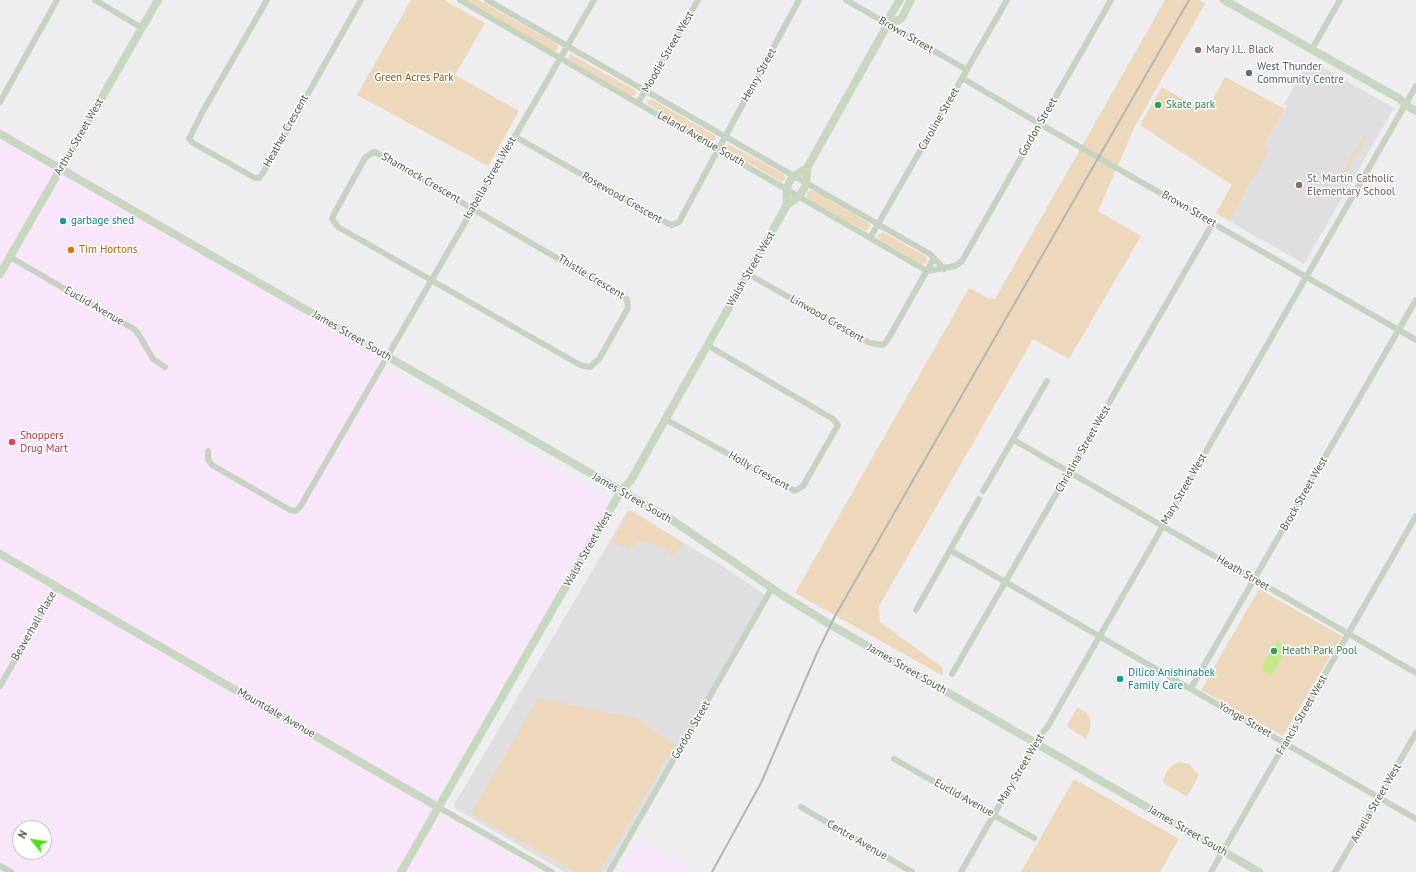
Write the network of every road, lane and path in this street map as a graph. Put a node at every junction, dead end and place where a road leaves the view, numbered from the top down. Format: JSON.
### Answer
{"nodes":[{"id":1,"x":57,"y":0,"type":"edge"},
{"id":2,"x":95,"y":0,"type":"edge"},
{"id":3,"x":158,"y":0,"type":"edge"},
{"id":4,"x":267,"y":0,"type":"edge"},
{"id":5,"x":361,"y":0,"type":"edge"},
{"id":6,"x":460,"y":0,"type":"edge"},
{"id":7,"x":487,"y":0,"type":"edge"},
{"id":8,"x":594,"y":0,"type":"edge"},
{"id":9,"x":698,"y":0,"type":"edge"},
{"id":10,"x":800,"y":0,"type":"edge"},
{"id":11,"x":846,"y":0,"type":"edge"},
{"id":12,"x":900,"y":0,"type":"edge"},
{"id":13,"x":911,"y":0,"type":"edge"},
{"id":14,"x":1007,"y":0,"type":"edge"},
{"id":15,"x":1111,"y":0,"type":"edge"},
{"id":16,"x":1224,"y":0,"type":"edge"},
{"id":17,"x":1340,"y":0,"type":"edge"},
{"id":18,"x":888,"y":24,"type":"junction"},
{"id":19,"x":142,"y":28,"type":"junction"},
{"id":20,"x":566,"y":47,"type":"junction"},
{"id":21,"x":1312,"y":49,"type":"junction"},
{"id":22,"x":560,"y":58,"type":"junction"},
{"id":23,"x":967,"y":70,"type":"junction"},
{"id":24,"x":962,"y":78,"type":"junction"},
{"id":25,"x":1416,"y":86,"type":"edge"},
{"id":26,"x":645,"y":92,"type":"junction"},
{"id":27,"x":0,"y":102,"type":"edge"},
{"id":28,"x":638,"y":103,"type":"junction"},
{"id":29,"x":1405,"y":105,"type":"junction"},
{"id":30,"x":1416,"y":111,"type":"edge"},
{"id":31,"x":1040,"y":124,"type":"junction"},
{"id":32,"x":0,"y":134,"type":"edge"},
{"id":33,"x":514,"y":136,"type":"junction"},
{"id":34,"x":724,"y":137,"type":"junction"},
{"id":35,"x":720,"y":150,"type":"junction"},
{"id":36,"x":807,"y":168,"type":"junction"},
{"id":37,"x":61,"y":169,"type":"junction"},
{"id":38,"x":793,"y":175,"type":"junction"},
{"id":39,"x":807,"y":183,"type":"junction"},
{"id":40,"x":786,"y":188,"type":"junction"},
{"id":41,"x":800,"y":197,"type":"junction"},
{"id":42,"x":787,"y":205,"type":"junction"},
{"id":43,"x":473,"y":208,"type":"junction"},
{"id":44,"x":1212,"y":223,"type":"junction"},
{"id":45,"x":878,"y":225,"type":"junction"},
{"id":46,"x":870,"y":238,"type":"junction"},
{"id":47,"x":10,"y":257,"type":"junction"},
{"id":48,"x":934,"y":258,"type":"junction"},
{"id":49,"x":944,"y":269,"type":"junction"},
{"id":50,"x":927,"y":271,"type":"junction"},
{"id":51,"x":0,"y":274,"type":"edge"},
{"id":52,"x":748,"y":274,"type":"junction"},
{"id":53,"x":1306,"y":276,"type":"junction"},
{"id":54,"x":431,"y":281,"type":"junction"},
{"id":55,"x":1416,"y":300,"type":"edge"},
{"id":56,"x":1399,"y":330,"type":"junction"},
{"id":57,"x":1416,"y":340,"type":"edge"},
{"id":58,"x":707,"y":345,"type":"junction"},
{"id":59,"x":387,"y":356,"type":"junction"},
{"id":60,"x":165,"y":367,"type":"dead end"},
{"id":61,"x":1047,"y":381,"type":"dead end"},
{"id":62,"x":665,"y":419,"type":"junction"},
{"id":63,"x":1014,"y":440,"type":"junction"},
{"id":64,"x":208,"y":452,"type":"dead end"},
{"id":65,"x":1069,"y":472,"type":"junction"},
{"id":66,"x":622,"y":491,"type":"junction"},
{"id":67,"x":983,"y":492,"type":"dead end"},
{"id":68,"x":979,"y":499,"type":"dead end"},
{"id":69,"x":1416,"y":516,"type":"edge"},
{"id":70,"x":1162,"y":527,"type":"junction"},
{"id":71,"x":950,"y":550,"type":"junction"},
{"id":72,"x":0,"y":554,"type":"edge"},
{"id":73,"x":1254,"y":580,"type":"junction"},
{"id":74,"x":1006,"y":582,"type":"junction"},
{"id":75,"x":57,"y":587,"type":"junction"},
{"id":76,"x":772,"y":588,"type":"junction"},
{"id":77,"x":916,"y":610,"type":"dead end"},
{"id":78,"x":1348,"y":634,"type":"junction"},
{"id":79,"x":1099,"y":636,"type":"junction"},
{"id":80,"x":1416,"y":673,"type":"edge"},
{"id":81,"x":952,"y":674,"type":"dead end"},
{"id":82,"x":0,"y":686,"type":"edge"},
{"id":83,"x":1191,"y":688,"type":"junction"},
{"id":84,"x":1416,"y":733,"type":"edge"},
{"id":85,"x":1035,"y":743,"type":"junction"},
{"id":86,"x":1286,"y":744,"type":"junction"},
{"id":87,"x":894,"y":758,"type":"dead end"},
{"id":88,"x":1379,"y":798,"type":"junction"},
{"id":89,"x":438,"y":807,"type":"junction"},
{"id":90,"x":801,"y":807,"type":"dead end"},
{"id":91,"x":994,"y":814,"type":"junction"},
{"id":92,"x":1416,"y":819,"type":"edge"},
{"id":93,"x":1034,"y":838,"type":"dead end"},
{"id":94,"x":1223,"y":851,"type":"junction"},
{"id":95,"x":0,"y":866,"type":"edge"},
{"id":96,"x":11,"y":872,"type":"edge"},
{"id":97,"x":401,"y":872,"type":"edge"},
{"id":98,"x":552,"y":872,"type":"edge"},
{"id":99,"x":608,"y":872,"type":"edge"},
{"id":100,"x":912,"y":872,"type":"edge"},
{"id":101,"x":961,"y":872,"type":"edge"},
{"id":102,"x":1211,"y":872,"type":"edge"},
{"id":103,"x":1259,"y":872,"type":"edge"},
{"id":104,"x":1336,"y":872,"type":"edge"}],
"edges":[{"from":1,"to":27,"type":"street"},
{"from":2,"to":19,"type":"street"},
{"from":3,"to":19,"type":"street","name":"Arthur Street West"},
{"from":4,"to":5,"type":"street","name":"Heather Crescent"},
{"from":6,"to":22,"type":"street","name":"Leland Avenue South"},
{"from":7,"to":20,"type":"street","name":"Leland Avenue South"},
{"from":8,"to":20,"type":"street","name":"Isabella Street West"},
{"from":9,"to":26,"type":"street","name":"Moodie Street West"},
{"from":10,"to":34,"type":"street","name":"Henry Street"},
{"from":11,"to":18,"type":"street","name":"Brown Street"},
{"from":12,"to":18,"type":"street"},
{"from":13,"to":18,"type":"street"},
{"from":14,"to":23,"type":"street","name":"Caroline Street"},
{"from":15,"to":31,"type":"street","name":"Gordon Street"},
{"from":16,"to":21,"type":"street"},
{"from":17,"to":21,"type":"street"},
{"from":18,"to":23,"type":"street","name":"Brown Street"},
{"from":18,"to":36,"type":"street"},
{"from":19,"to":37,"type":"street","name":"Arthur Street West"},
{"from":20,"to":22,"type":"street","name":"Isabella Street West"},
{"from":20,"to":26,"type":"street","name":"Leland Avenue South"},
{"from":21,"to":29,"type":"street"},
{"from":22,"to":28,"type":"street","name":"Leland Avenue South"},
{"from":22,"to":33,"type":"street","name":"Isabella Street West"},
{"from":23,"to":24,"type":"street","name":"Caroline Street"},
{"from":24,"to":31,"type":"street","name":"Brown Street"},
{"from":24,"to":45,"type":"street","name":"Caroline Street"},
{"from":25,"to":29,"type":"street","name":"Mary Street West"},
{"from":26,"to":28,"type":"street","name":"Moodie Street West"},
{"from":26,"to":34,"type":"street","name":"Leland Avenue South"},
{"from":28,"to":35,"type":"street","name":"Leland Avenue South"},
{"from":29,"to":30,"type":"street"},
{"from":29,"to":53,"type":"street","name":"Mary Street West"},
{"from":31,"to":44,"type":"street","name":"Brown Street"},
{"from":31,"to":49,"type":"street","name":"Gordon Street"},
{"from":32,"to":37,"type":"street","name":"James Street South"},
{"from":33,"to":35,"type":"street","name":"Rosewood Crescent"},
{"from":33,"to":43,"type":"street","name":"Isabella Street West"},
{"from":34,"to":35,"type":"street","name":"Henry Street"},
{"from":34,"to":38,"type":"street","name":"Leland Avenue South"},
{"from":35,"to":40,"type":"street","name":"Leland Avenue South"},
{"from":36,"to":38,"type":"street"},
{"from":36,"to":39,"type":"street"},
{"from":37,"to":47,"type":"street","name":"Arthur Street West"},
{"from":37,"to":59,"type":"street","name":"James Street South"},
{"from":38,"to":39,"type":"street","name":"Leland Avenue South"},
{"from":38,"to":40,"type":"street"},
{"from":39,"to":41,"type":"street"},
{"from":39,"to":45,"type":"street","name":"Leland Avenue South"},
{"from":40,"to":41,"type":"street","name":"Leland Avenue South"},
{"from":40,"to":42,"type":"street"},
{"from":41,"to":42,"type":"street","name":"Walsh Street West"},
{"from":41,"to":46,"type":"street","name":"Leland Avenue South"},
{"from":42,"to":52,"type":"street","name":"Walsh Street West"},
{"from":43,"to":54,"type":"street","name":"Isabella Street West"},
{"from":43,"to":54,"type":"street","name":"Shamrock Crescent"},
{"from":43,"to":54,"type":"street","name":"Thistle Crescent"},
{"from":44,"to":53,"type":"street","name":"Brown Street"},
{"from":44,"to":65,"type":"street","name":"Christina Street West"},
{"from":45,"to":46,"type":"street","name":"Caroline Street"},
{"from":45,"to":48,"type":"street","name":"Leland Avenue South"},
{"from":46,"to":50,"type":"street","name":"Leland Avenue South"},
{"from":47,"to":51,"type":"street","name":"Arthur Street West"},
{"from":47,"to":60,"type":"street","name":"Euclid Avenue"},
{"from":48,"to":49,"type":"street","name":"Leland Avenue South"},
{"from":48,"to":50,"type":"street","name":"Linwood Crescent"},
{"from":49,"to":50,"type":"street"},
{"from":50,"to":52,"type":"street","name":"Linwood Crescent"},
{"from":52,"to":58,"type":"street","name":"Walsh Street West"},
{"from":53,"to":56,"type":"street","name":"Brown Street"},
{"from":53,"to":70,"type":"street","name":"Mary Street West"},
{"from":54,"to":59,"type":"street","name":"Isabella Street West"},
{"from":55,"to":56,"type":"street","name":"Brock Street West"},
{"from":56,"to":57,"type":"street","name":"Brown Street"},
{"from":56,"to":73,"type":"street","name":"Brock Street West"},
{"from":58,"to":62,"type":"street","name":"Walsh Street West"},
{"from":58,"to":62,"type":"street","name":"Holly Crescent"},
{"from":59,"to":64,"type":"street","name":"Isabella Street West"},
{"from":59,"to":66,"type":"street","name":"James Street South"},
{"from":61,"to":63,"type":"street"},
{"from":62,"to":66,"type":"street","name":"Walsh Street West"},
{"from":63,"to":65,"type":"street","name":"Heath Street"},
{"from":63,"to":67,"type":"street"},
{"from":65,"to":70,"type":"street","name":"Heath Street"},
{"from":65,"to":74,"type":"street","name":"Christina Street West"},
{"from":66,"to":76,"type":"street","name":"James Street South"},
{"from":66,"to":89,"type":"street","name":"Walsh Street West"},
{"from":68,"to":71,"type":"street"},
{"from":69,"to":78,"type":"street","name":"Francis Street West"},
{"from":70,"to":73,"type":"street","name":"Heath Street"},
{"from":70,"to":79,"type":"street","name":"Mary Street West"},
{"from":71,"to":74,"type":"street","name":"Yonge Street"},
{"from":71,"to":77,"type":"street"},
{"from":72,"to":75,"type":"street","name":"Mountdale Avenue"},
{"from":73,"to":78,"type":"street","name":"Heath Street"},
{"from":73,"to":83,"type":"street","name":"Brock Street West"},
{"from":74,"to":79,"type":"street","name":"Yonge Street"},
{"from":74,"to":81,"type":"street","name":"Christina Street West"},
{"from":75,"to":82,"type":"street","name":"Beaverhall Place"},
{"from":75,"to":89,"type":"street","name":"Mountdale Avenue"},
{"from":76,"to":85,"type":"street","name":"James Street South"},
{"from":76,"to":99,"type":"street","name":"Gordon Street"},
{"from":78,"to":80,"type":"street","name":"Heath Street"},
{"from":78,"to":86,"type":"street","name":"Francis Street West"},
{"from":79,"to":83,"type":"street","name":"Yonge Street"},
{"from":79,"to":85,"type":"street","name":"Mary Street West"},
{"from":83,"to":86,"type":"street","name":"Yonge Street"},
{"from":84,"to":88,"type":"street","name":"Amelia Street West"},
{"from":85,"to":91,"type":"street","name":"Mary Street West"},
{"from":85,"to":94,"type":"street","name":"James Street South"},
{"from":86,"to":88,"type":"street","name":"Yonge Street"},
{"from":86,"to":94,"type":"street","name":"Francis Street West"},
{"from":87,"to":91,"type":"street","name":"Euclid Avenue"},
{"from":88,"to":92,"type":"street","name":"Yonge Street"},
{"from":88,"to":104,"type":"street","name":"Amelia Street West"},
{"from":89,"to":97,"type":"street","name":"Walsh Street West"},
{"from":89,"to":98,"type":"street","name":"Mountdale Avenue"},
{"from":90,"to":100,"type":"street","name":"Centre Avenue"},
{"from":91,"to":93,"type":"street","name":"Euclid Avenue"},
{"from":91,"to":101,"type":"street","name":"Mary Street West"},
{"from":94,"to":102,"type":"street","name":"Francis Street West"},
{"from":94,"to":103,"type":"street","name":"James Street South"},
{"from":95,"to":96,"type":"street"}]}
